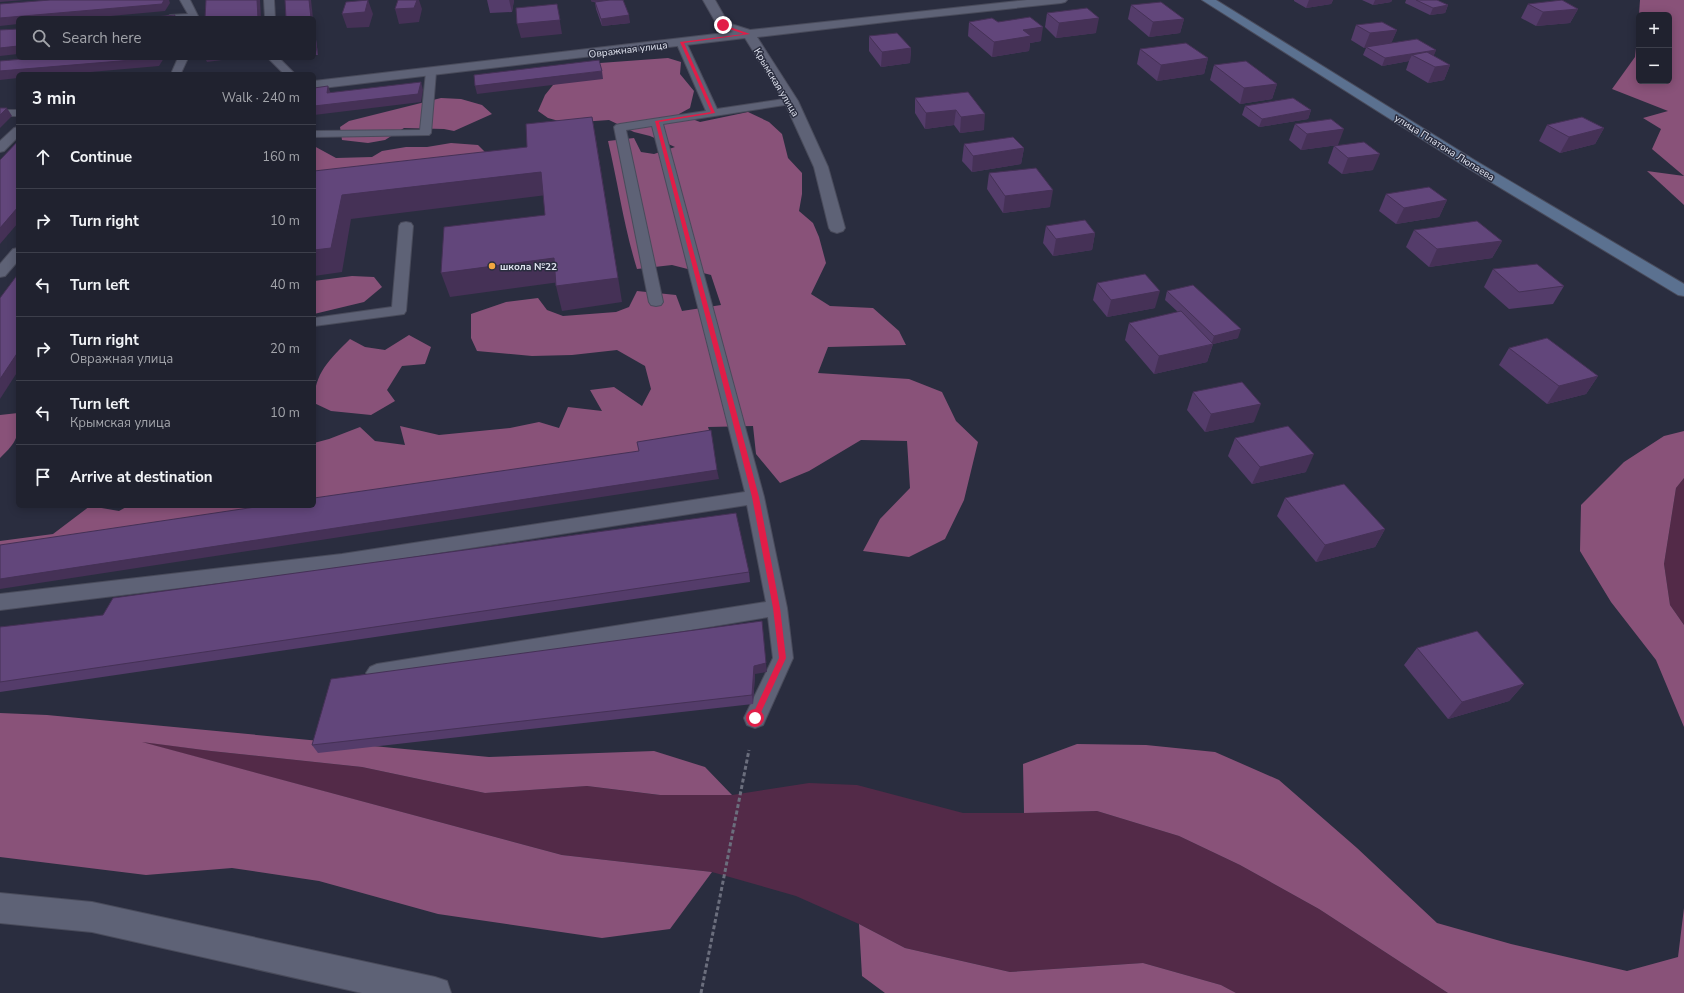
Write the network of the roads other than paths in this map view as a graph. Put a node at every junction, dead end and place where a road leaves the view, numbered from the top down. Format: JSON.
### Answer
{"nodes":[{"id":1,"x":185,"y":0,"type":"edge"},
{"id":2,"x":269,"y":0,"type":"edge"},
{"id":3,"x":709,"y":0,"type":"edge"},
{"id":4,"x":1061,"y":0,"type":"edge"},
{"id":5,"x":1208,"y":0,"type":"edge"},
{"id":6,"x":193,"y":16,"type":"edge"},
{"id":7,"x":270,"y":16,"type":"edge"},
{"id":8,"x":749,"y":34,"type":"junction"},
{"id":9,"x":681,"y":42,"type":"junction"},
{"id":10,"x":182,"y":60,"type":"edge"},
{"id":11,"x":275,"y":60,"type":"edge"},
{"id":12,"x":176,"y":72,"type":"edge"},
{"id":13,"x":288,"y":72,"type":"edge"},
{"id":14,"x":431,"y":72,"type":"junction"},
{"id":15,"x":316,"y":85,"type":"edge"},
{"id":16,"x":791,"y":101,"type":"junction"},
{"id":17,"x":16,"y":113,"type":"edge"},
{"id":18,"x":713,"y":113,"type":"junction"},
{"id":19,"x":0,"y":114,"type":"edge"},
{"id":20,"x":657,"y":121,"type":"junction"},
{"id":21,"x":16,"y":132,"type":"edge"},
{"id":22,"x":316,"y":134,"type":"edge"},
{"id":23,"x":0,"y":148,"type":"edge"},
{"id":24,"x":406,"y":226,"type":"dead end"},
{"id":25,"x":837,"y":228,"type":"dead end"},
{"id":26,"x":16,"y":254,"type":"edge"},
{"id":27,"x":0,"y":273,"type":"edge"},
{"id":28,"x":1684,"y":291,"type":"edge"},
{"id":29,"x":656,"y":302,"type":"dead end"},
{"id":30,"x":316,"y":322,"type":"edge"},
{"id":31,"x":756,"y":497,"type":"junction"},
{"id":32,"x":0,"y":602,"type":"edge"},
{"id":33,"x":777,"y":608,"type":"junction"},
{"id":34,"x":362,"y":676,"type":"edge"},
{"id":35,"x":755,"y":718,"type":"dead end"},
{"id":36,"x":0,"y":908,"type":"edge"},
{"id":37,"x":434,"y":993,"type":"edge"}],
"edges":[{"from":1,"to":6,"type":"lane"},
{"from":2,"to":7,"type":"lane"},
{"from":3,"to":8,"type":"street","name":"Крымская улица"},
{"from":4,"to":8,"type":"street","name":"Овражная улица"},
{"from":5,"to":28,"type":"street","name":"улица Платона Люпаева"},
{"from":8,"to":9,"type":"street","name":"Овражная улица"},
{"from":8,"to":16,"type":"street","name":"Крымская улица"},
{"from":9,"to":14,"type":"street","name":"Овражная улица"},
{"from":9,"to":18,"type":"lane"},
{"from":10,"to":12,"type":"lane"},
{"from":11,"to":13,"type":"lane"},
{"from":14,"to":15,"type":"street","name":"Овражная улица"},
{"from":14,"to":22,"type":"lane"},
{"from":16,"to":18,"type":"lane"},
{"from":16,"to":25,"type":"street","name":"Крымская улица"},
{"from":17,"to":19,"type":"lane"},
{"from":18,"to":20,"type":"lane"},
{"from":20,"to":29,"type":"lane"},
{"from":20,"to":31,"type":"lane"},
{"from":21,"to":23,"type":"lane"},
{"from":24,"to":30,"type":"lane"},
{"from":26,"to":27,"type":"lane"},
{"from":31,"to":32,"type":"lane"},
{"from":31,"to":33,"type":"lane"},
{"from":33,"to":34,"type":"lane"},
{"from":33,"to":35,"type":"lane"},
{"from":36,"to":37,"type":"street"}]}
